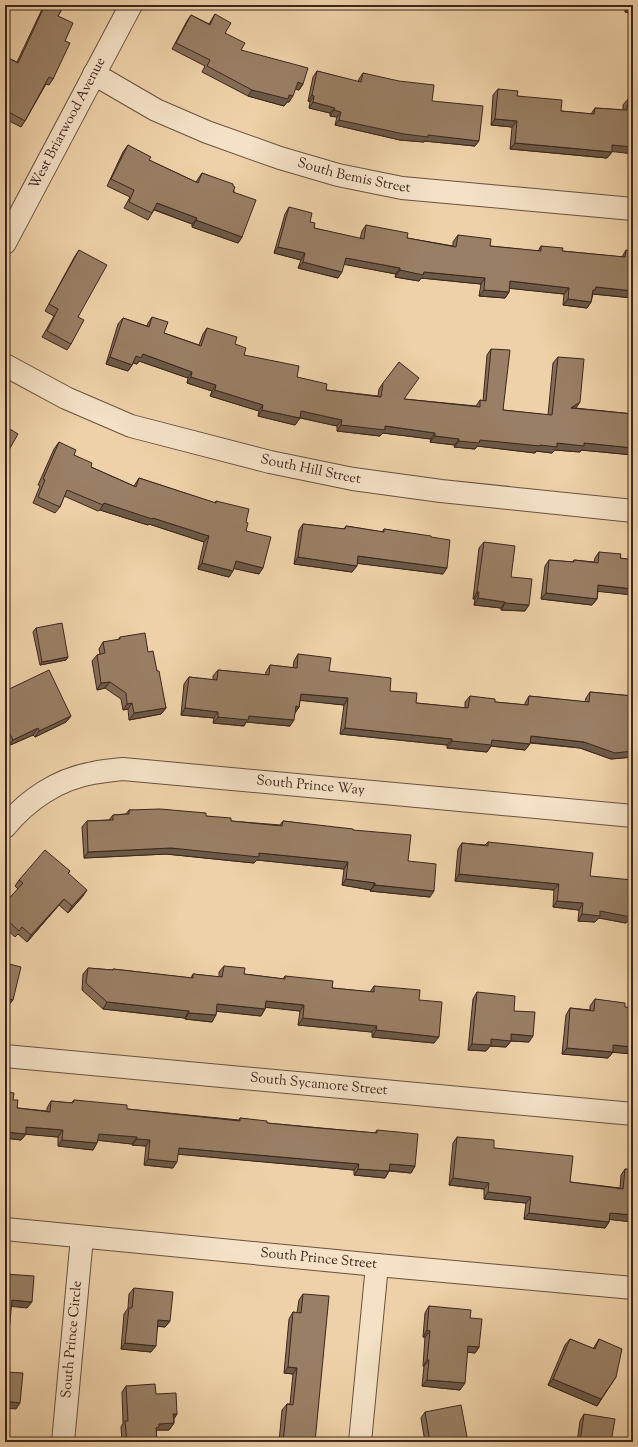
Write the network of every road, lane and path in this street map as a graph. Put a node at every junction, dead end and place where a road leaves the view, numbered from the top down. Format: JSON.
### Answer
{"nodes":[{"id":1,"x":131,"y":5,"type":"edge"},
{"id":2,"x":94,"y":74,"type":"junction"},
{"id":3,"x":633,"y":209,"type":"edge"},
{"id":4,"x":5,"y":243,"type":"edge"},
{"id":5,"x":5,"y":365,"type":"edge"},
{"id":6,"x":633,"y":511,"type":"edge"},
{"id":7,"x":633,"y":816,"type":"edge"},
{"id":8,"x":5,"y":827,"type":"edge"},
{"id":9,"x":5,"y":1056,"type":"edge"},
{"id":10,"x":633,"y":1114,"type":"edge"},
{"id":11,"x":5,"y":1229,"type":"edge"},
{"id":12,"x":82,"y":1237,"type":"junction"},
{"id":13,"x":377,"y":1265,"type":"junction"},
{"id":14,"x":633,"y":1288,"type":"edge"},
{"id":15,"x":63,"y":1442,"type":"edge"},
{"id":16,"x":360,"y":1442,"type":"edge"}],
"edges":[{"from":1,"to":2,"type":"street","name":"West Briarwood Avenue"},
{"from":2,"to":3,"type":"street","name":"South Bemis Street"},
{"from":2,"to":4,"type":"street","name":"West Briarwood Avenue"},
{"from":5,"to":6,"type":"street","name":"South Hill Street"},
{"from":7,"to":8,"type":"street","name":"South Prince Way"},
{"from":9,"to":10,"type":"street","name":"South Sycamore Street"},
{"from":11,"to":12,"type":"street","name":"South Prince Street"},
{"from":12,"to":13,"type":"street","name":"South Prince Street"},
{"from":12,"to":15,"type":"street","name":"South Prince Circle"},
{"from":13,"to":14,"type":"street","name":"South Prince Street"},
{"from":13,"to":16,"type":"street"}]}
